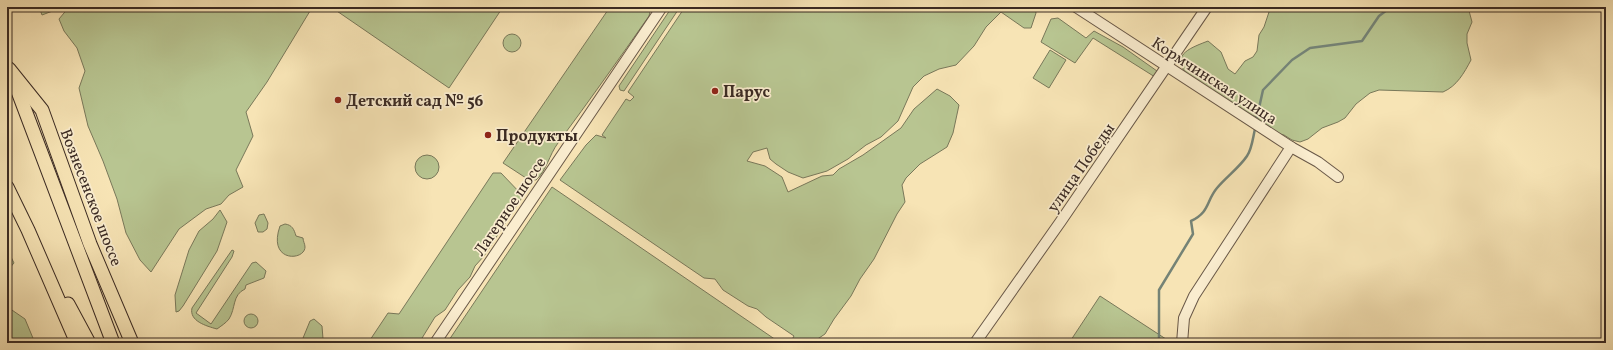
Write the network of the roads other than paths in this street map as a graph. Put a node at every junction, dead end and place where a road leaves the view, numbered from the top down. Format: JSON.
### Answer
{"nodes":[{"id":1,"x":662,"y":7,"type":"edge"},
{"id":2,"x":1076,"y":7,"type":"edge"},
{"id":3,"x":1207,"y":7,"type":"edge"},
{"id":4,"x":8,"y":67,"type":"edge"},
{"id":5,"x":1167,"y":67,"type":"junction"},
{"id":6,"x":1290,"y":147,"type":"junction"},
{"id":7,"x":1338,"y":177,"type":"dead end"},
{"id":8,"x":7,"y":187,"type":"edge"},
{"id":9,"x":28,"y":230,"type":"junction"},
{"id":10,"x":77,"y":343,"type":"edge"},
{"id":11,"x":89,"y":343,"type":"edge"},
{"id":12,"x":113,"y":343,"type":"edge"},
{"id":13,"x":132,"y":343,"type":"edge"},
{"id":14,"x":435,"y":343,"type":"edge"},
{"id":15,"x":975,"y":343,"type":"edge"},
{"id":16,"x":1182,"y":343,"type":"edge"}],
"edges":[{"from":1,"to":14,"type":"street","name":"Лагерное шоссе"},
{"from":2,"to":5,"type":"street","name":"Кормчинская улица"},
{"from":3,"to":5,"type":"street","name":"улица Победы"},
{"from":4,"to":12,"type":"main road"},
{"from":4,"to":13,"type":"main road","name":"Вознесенское шоссе"},
{"from":5,"to":6,"type":"street","name":"Кормчинская улица"},
{"from":5,"to":15,"type":"street","name":"улица Победы"},
{"from":6,"to":7,"type":"street","name":"Кормчинская улица"},
{"from":6,"to":16,"type":"street"},
{"from":8,"to":9,"type":"main road"},
{"from":9,"to":10,"type":"main road"},
{"from":9,"to":11,"type":"main road"}]}
